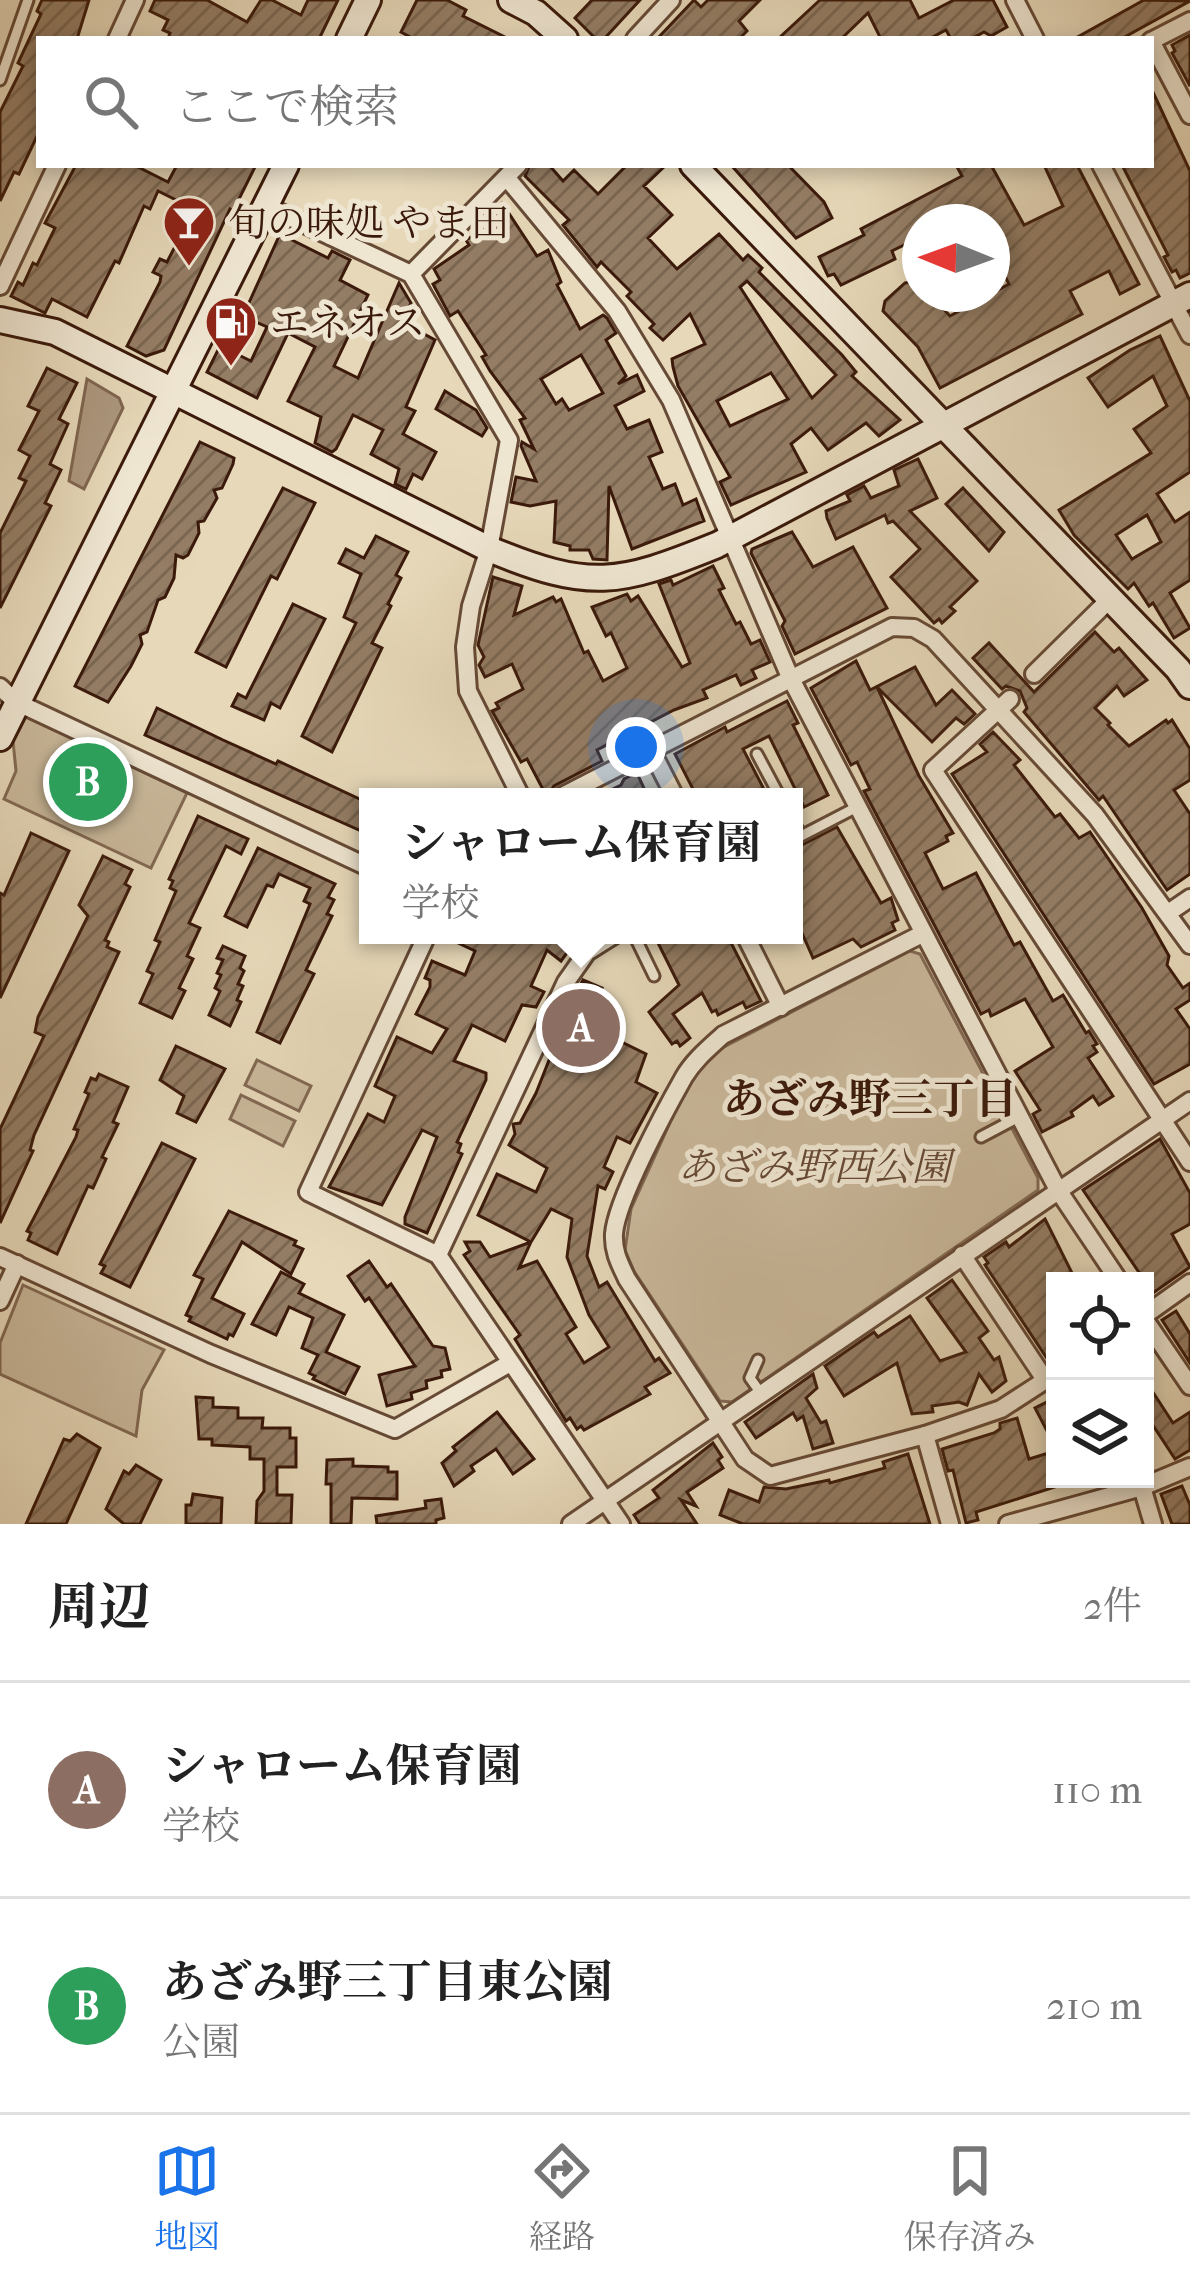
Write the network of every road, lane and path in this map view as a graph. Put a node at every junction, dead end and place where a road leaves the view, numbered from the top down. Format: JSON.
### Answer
{"nodes":[{"id":1,"x":28,"y":0,"type":"edge"},
{"id":2,"x":135,"y":0,"type":"edge"},
{"id":3,"x":368,"y":0,"type":"edge"},
{"id":4,"x":512,"y":0,"type":"edge"},
{"id":5,"x":671,"y":0,"type":"edge"},
{"id":6,"x":1015,"y":0,"type":"edge"},
{"id":7,"x":1190,"y":21,"type":"edge"},
{"id":8,"x":117,"y":36,"type":"edge"},
{"id":9,"x":350,"y":36,"type":"edge"},
{"id":10,"x":562,"y":36,"type":"edge"},
{"id":11,"x":638,"y":36,"type":"edge"},
{"id":12,"x":1033,"y":36,"type":"edge"},
{"id":13,"x":1154,"y":39,"type":"edge"},
{"id":14,"x":1154,"y":47,"type":"edge"},
{"id":15,"x":0,"y":80,"type":"edge"},
{"id":16,"x":1190,"y":115,"type":"edge"},
{"id":17,"x":56,"y":168,"type":"edge"},
{"id":18,"x":285,"y":168,"type":"edge"},
{"id":19,"x":696,"y":168,"type":"edge"},
{"id":20,"x":1103,"y":168,"type":"edge"},
{"id":21,"x":512,"y":171,"type":"edge"},
{"id":22,"x":266,"y":206,"type":"junction"},
{"id":23,"x":411,"y":274,"type":"junction"},
{"id":24,"x":0,"y":286,"type":"edge"},
{"id":25,"x":1182,"y":300,"type":"edge"},
{"id":26,"x":0,"y":320,"type":"edge"},
{"id":27,"x":1190,"y":335,"type":"edge"},
{"id":28,"x":172,"y":392,"type":"junction"},
{"id":29,"x":945,"y":425,"type":"junction"},
{"id":30,"x":730,"y":538,"type":"junction"},
{"id":31,"x":489,"y":549,"type":"junction"},
{"id":32,"x":1110,"y":598,"type":"junction"},
{"id":33,"x":1034,"y":674,"type":"dead end"},
{"id":34,"x":790,"y":677,"type":"junction"},
{"id":35,"x":1190,"y":686,"type":"edge"},
{"id":36,"x":8,"y":695,"type":"edge"},
{"id":37,"x":1004,"y":704,"type":"junction"},
{"id":38,"x":0,"y":738,"type":"edge"},
{"id":39,"x":651,"y":751,"type":"junction"},
{"id":40,"x":757,"y":754,"type":"dead end"},
{"id":41,"x":516,"y":788,"type":"edge"},
{"id":42,"x":578,"y":788,"type":"edge"},
{"id":43,"x":670,"y":788,"type":"edge"},
{"id":44,"x":775,"y":788,"type":"edge"},
{"id":45,"x":857,"y":807,"type":"junction"},
{"id":46,"x":803,"y":835,"type":"edge"},
{"id":47,"x":359,"y":863,"type":"edge"},
{"id":48,"x":1190,"y":898,"type":"edge"},
{"id":49,"x":1168,"y":913,"type":"junction"},
{"id":50,"x":922,"y":934,"type":"junction"},
{"id":51,"x":423,"y":944,"type":"edge"},
{"id":52,"x":600,"y":944,"type":"edge"},
{"id":53,"x":638,"y":944,"type":"edge"},
{"id":54,"x":750,"y":944,"type":"edge"},
{"id":55,"x":1190,"y":946,"type":"edge"},
{"id":56,"x":654,"y":976,"type":"dead end"},
{"id":57,"x":781,"y":1007,"type":"junction"},
{"id":58,"x":1190,"y":1101,"type":"edge"},
{"id":59,"x":1018,"y":1117,"type":"junction"},
{"id":60,"x":1160,"y":1121,"type":"junction"},
{"id":61,"x":981,"y":1137,"type":"dead end"},
{"id":62,"x":1190,"y":1162,"type":"edge"},
{"id":63,"x":1058,"y":1190,"type":"junction"},
{"id":64,"x":438,"y":1255,"type":"junction"},
{"id":65,"x":962,"y":1255,"type":"junction"},
{"id":66,"x":8,"y":1260,"type":"edge"},
{"id":67,"x":1113,"y":1272,"type":"edge"},
{"id":68,"x":1190,"y":1283,"type":"edge"},
{"id":69,"x":0,"y":1301,"type":"edge"},
{"id":70,"x":1154,"y":1311,"type":"edge"},
{"id":71,"x":1154,"y":1332,"type":"edge"},
{"id":72,"x":758,"y":1360,"type":"dead end"},
{"id":73,"x":510,"y":1363,"type":"junction"},
{"id":74,"x":1046,"y":1371,"type":"edge"},
{"id":75,"x":1046,"y":1380,"type":"edge"},
{"id":76,"x":1190,"y":1386,"type":"edge"},
{"id":77,"x":760,"y":1392,"type":"junction"},
{"id":78,"x":720,"y":1420,"type":"junction"},
{"id":79,"x":925,"y":1436,"type":"junction"},
{"id":80,"x":1190,"y":1467,"type":"edge"},
{"id":81,"x":1154,"y":1482,"type":"edge"},
{"id":82,"x":1138,"y":1488,"type":"edge"},
{"id":83,"x":1142,"y":1488,"type":"edge"},
{"id":84,"x":604,"y":1501,"type":"junction"},
{"id":85,"x":571,"y":1524,"type":"edge"},
{"id":86,"x":621,"y":1524,"type":"edge"},
{"id":87,"x":950,"y":1524,"type":"edge"},
{"id":88,"x":1008,"y":1524,"type":"edge"},
{"id":89,"x":1153,"y":1524,"type":"edge"}],
"edges":[{"from":1,"to":15,"type":"lane"},
{"from":2,"to":8,"type":"street"},
{"from":3,"to":9,"type":"street"},
{"from":4,"to":10,"type":"street"},
{"from":5,"to":11,"type":"street"},
{"from":6,"to":12,"type":"street"},
{"from":7,"to":13,"type":"street"},
{"from":14,"to":16,"type":"street"},
{"from":17,"to":24,"type":"street"},
{"from":18,"to":22,"type":"street"},
{"from":19,"to":29,"type":"street"},
{"from":20,"to":25,"type":"street"},
{"from":21,"to":23,"type":"street"},
{"from":21,"to":30,"type":"street"},
{"from":22,"to":23,"type":"street"},
{"from":22,"to":28,"type":"street"},
{"from":23,"to":31,"type":"street"},
{"from":25,"to":27,"type":"street"},
{"from":25,"to":29,"type":"street"},
{"from":26,"to":28,"type":"street"},
{"from":28,"to":31,"type":"street"},
{"from":28,"to":36,"type":"street"},
{"from":29,"to":30,"type":"street"},
{"from":29,"to":32,"type":"street"},
{"from":30,"to":31,"type":"street"},
{"from":30,"to":34,"type":"street"},
{"from":31,"to":41,"type":"street"},
{"from":32,"to":33,"type":"street"},
{"from":32,"to":35,"type":"street"},
{"from":34,"to":37,"type":"street"},
{"from":34,"to":39,"type":"street"},
{"from":34,"to":45,"type":"street"},
{"from":36,"to":38,"type":"street"},
{"from":36,"to":47,"type":"street"},
{"from":37,"to":49,"type":"street"},
{"from":37,"to":60,"type":"street"},
{"from":39,"to":42,"type":"street"},
{"from":39,"to":43,"type":"street"},
{"from":40,"to":44,"type":"lane"},
{"from":45,"to":46,"type":"lane"},
{"from":45,"to":50,"type":"street"},
{"from":48,"to":49,"type":"street"},
{"from":49,"to":55,"type":"street"},
{"from":50,"to":57,"type":"street"},
{"from":50,"to":59,"type":"street"},
{"from":51,"to":64,"type":"street"},
{"from":52,"to":64,"type":"street"},
{"from":53,"to":56,"type":"lane"},
{"from":54,"to":57,"type":"street"},
{"from":57,"to":78,"type":"street"},
{"from":58,"to":60,"type":"street"},
{"from":59,"to":61,"type":"lane"},
{"from":59,"to":63,"type":"street"},
{"from":60,"to":62,"type":"street"},
{"from":60,"to":63,"type":"street"},
{"from":63,"to":65,"type":"street"},
{"from":63,"to":67,"type":"street"},
{"from":64,"to":73,"type":"street"},
{"from":65,"to":74,"type":"street"},
{"from":65,"to":77,"type":"street"},
{"from":66,"to":69,"type":"street"},
{"from":66,"to":73,"type":"street"},
{"from":68,"to":70,"type":"street"},
{"from":71,"to":76,"type":"street"},
{"from":72,"to":77,"type":"lane"},
{"from":73,"to":84,"type":"street"},
{"from":75,"to":79,"type":"street"},
{"from":77,"to":78,"type":"street"},
{"from":78,"to":79,"type":"street"},
{"from":78,"to":84,"type":"street"},
{"from":79,"to":87,"type":"street"},
{"from":80,"to":81,"type":"street"},
{"from":82,"to":88,"type":"street"},
{"from":83,"to":89,"type":"street"},
{"from":84,"to":85,"type":"street"},
{"from":84,"to":86,"type":"street"}]}
